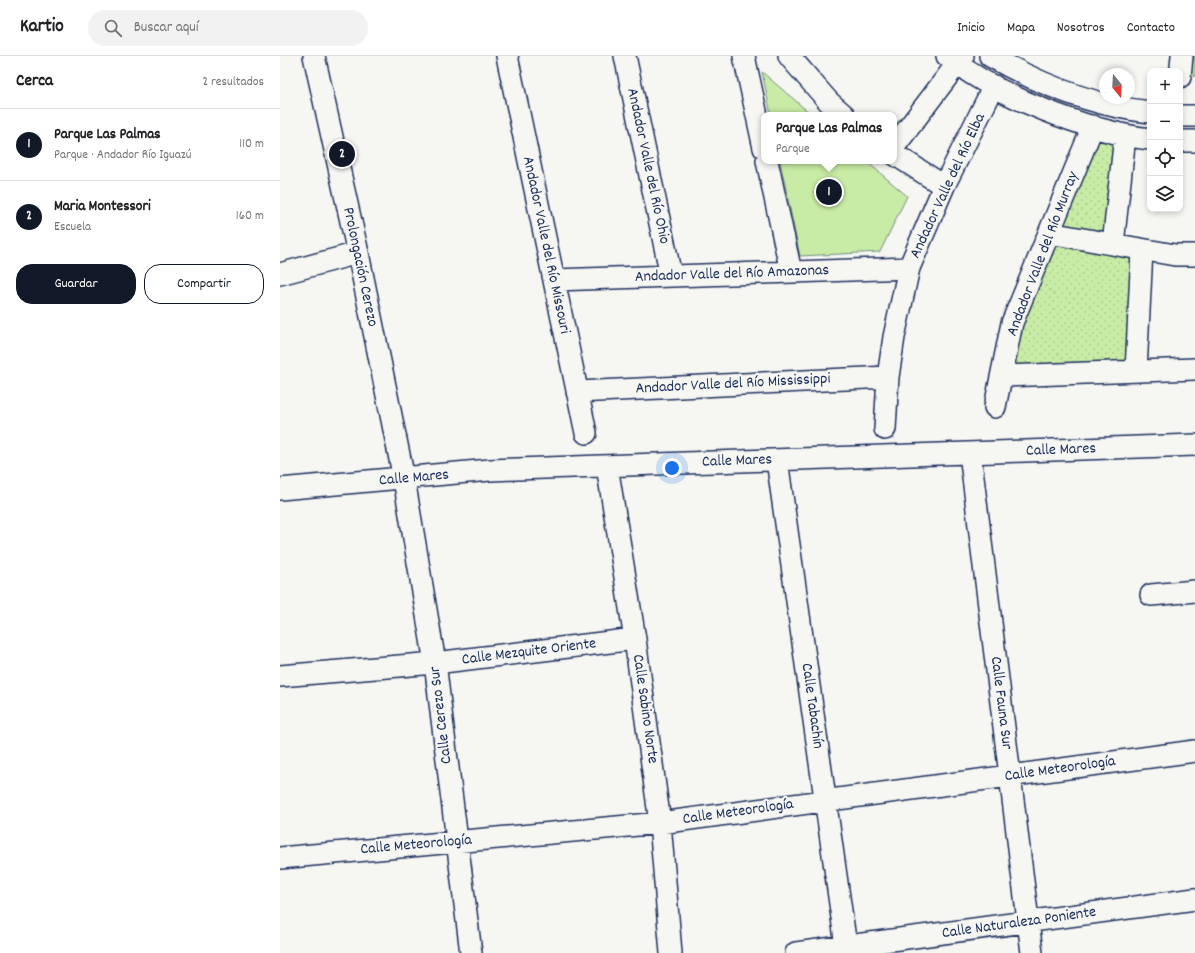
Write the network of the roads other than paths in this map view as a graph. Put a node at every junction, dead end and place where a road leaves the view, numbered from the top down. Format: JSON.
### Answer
{"nodes":[{"id":1,"x":314,"y":56,"type":"edge"},
{"id":2,"x":507,"y":56,"type":"edge"},
{"id":3,"x":625,"y":56,"type":"edge"},
{"id":4,"x":744,"y":56,"type":"edge"},
{"id":5,"x":789,"y":56,"type":"edge"},
{"id":6,"x":990,"y":56,"type":"edge"},
{"id":7,"x":1182,"y":56,"type":"edge"},
{"id":8,"x":956,"y":59,"type":"edge"},
{"id":9,"x":1181,"y":68,"type":"edge"},
{"id":10,"x":994,"y":86,"type":"junction"},
{"id":11,"x":1070,"y":92,"type":"junction"},
{"id":12,"x":841,"y":112,"type":"edge"},
{"id":13,"x":1147,"y":112,"type":"edge"},
{"id":14,"x":1061,"y":115,"type":"junction"},
{"id":15,"x":1183,"y":116,"type":"edge"},
{"id":16,"x":1195,"y":116,"type":"edge"},
{"id":17,"x":1093,"y":126,"type":"junction"},
{"id":18,"x":761,"y":134,"type":"edge"},
{"id":19,"x":1138,"y":138,"type":"edge"},
{"id":20,"x":1183,"y":141,"type":"edge"},
{"id":21,"x":1195,"y":141,"type":"edge"},
{"id":22,"x":897,"y":143,"type":"edge"},
{"id":23,"x":897,"y":156,"type":"edge"},
{"id":24,"x":768,"y":164,"type":"edge"},
{"id":25,"x":944,"y":186,"type":"junction"},
{"id":26,"x":1049,"y":233,"type":"junction"},
{"id":27,"x":1113,"y":244,"type":"junction"},
{"id":28,"x":1142,"y":250,"type":"junction"},
{"id":29,"x":358,"y":253,"type":"junction"},
{"id":30,"x":1195,"y":254,"type":"edge"},
{"id":31,"x":909,"y":268,"type":"junction"},
{"id":32,"x":791,"y":272,"type":"junction"},
{"id":33,"x":280,"y":274,"type":"edge"},
{"id":34,"x":672,"y":276,"type":"junction"},
{"id":35,"x":554,"y":280,"type":"junction"},
{"id":36,"x":1195,"y":369,"type":"edge"},
{"id":37,"x":1136,"y":372,"type":"junction"},
{"id":38,"x":888,"y":376,"type":"junction"},
{"id":39,"x":1002,"y":376,"type":"junction"},
{"id":40,"x":577,"y":392,"type":"junction"},
{"id":41,"x":995,"y":407,"type":"dead end"},
{"id":42,"x":885,"y":429,"type":"dead end"},
{"id":43,"x":586,"y":433,"type":"dead end"},
{"id":44,"x":1195,"y":445,"type":"edge"},
{"id":45,"x":970,"y":453,"type":"junction"},
{"id":46,"x":777,"y":460,"type":"junction"},
{"id":47,"x":607,"y":466,"type":"junction"},
{"id":48,"x":404,"y":479,"type":"junction"},
{"id":49,"x":280,"y":489,"type":"edge"},
{"id":50,"x":1195,"y":591,"type":"edge"},
{"id":51,"x":1151,"y":595,"type":"dead end"},
{"id":52,"x":635,"y":639,"type":"junction"},
{"id":53,"x":435,"y":663,"type":"junction"},
{"id":54,"x":280,"y":676,"type":"edge"},
{"id":55,"x":1195,"y":751,"type":"edge"},
{"id":56,"x":1010,"y":776,"type":"junction"},
{"id":57,"x":826,"y":800,"type":"junction"},
{"id":58,"x":660,"y":822,"type":"junction"},
{"id":59,"x":456,"y":842,"type":"junction"},
{"id":60,"x":280,"y":858,"type":"edge"},
{"id":61,"x":1195,"y":899,"type":"edge"},
{"id":62,"x":1028,"y":922,"type":"junction"},
{"id":63,"x":846,"y":950,"type":"edge"},
{"id":64,"x":470,"y":953,"type":"edge"},
{"id":65,"x":671,"y":953,"type":"edge"},
{"id":66,"x":796,"y":953,"type":"edge"},
{"id":67,"x":1032,"y":953,"type":"edge"}],
"edges":[{"from":1,"to":29,"type":"street","name":"Prolongación Cerezo"},
{"from":2,"to":35,"type":"street","name":"Andador Valle del Río Missouri"},
{"from":3,"to":34,"type":"street","name":"Andador Valle del Río Ohio"},
{"from":4,"to":18,"type":"street"},
{"from":5,"to":12,"type":"street"},
{"from":6,"to":11,"type":"street"},
{"from":7,"to":9,"type":"street"},
{"from":8,"to":10,"type":"street"},
{"from":8,"to":22,"type":"street"},
{"from":10,"to":14,"type":"street"},
{"from":10,"to":25,"type":"street","name":"Andador Valle del Río Elba"},
{"from":11,"to":13,"type":"street"},
{"from":11,"to":14,"type":"street"},
{"from":13,"to":19,"type":"street"},
{"from":14,"to":17,"type":"street"},
{"from":15,"to":16,"type":"street"},
{"from":17,"to":19,"type":"street"},
{"from":17,"to":26,"type":"street","name":"Andador Valle del Río Murray"},
{"from":19,"to":27,"type":"street"},
{"from":20,"to":21,"type":"street"},
{"from":23,"to":25,"type":"street"},
{"from":24,"to":32,"type":"street"},
{"from":25,"to":31,"type":"street","name":"Andador Valle del Río Elba"},
{"from":26,"to":27,"type":"street"},
{"from":26,"to":39,"type":"street","name":"Andador Valle del Río Murray"},
{"from":27,"to":28,"type":"street"},
{"from":28,"to":30,"type":"street"},
{"from":28,"to":37,"type":"street"},
{"from":29,"to":33,"type":"street"},
{"from":29,"to":48,"type":"street","name":"Prolongación Cerezo"},
{"from":31,"to":32,"type":"street","name":"Andador Valle del Río Amazonas"},
{"from":31,"to":38,"type":"street","name":"Andador Valle del Río Elba"},
{"from":32,"to":34,"type":"street","name":"Andador Valle del Río Amazonas"},
{"from":34,"to":35,"type":"street","name":"Andador Valle del Río Amazonas"},
{"from":35,"to":40,"type":"street","name":"Andador Valle del Río Missouri"},
{"from":36,"to":37,"type":"street"},
{"from":37,"to":39,"type":"street"},
{"from":38,"to":40,"type":"street","name":"Andador Valle del Río Mississippi"},
{"from":38,"to":42,"type":"street","name":"Andador Valle del Río Elba"},
{"from":39,"to":41,"type":"street","name":"Andador Valle del Río Murray"},
{"from":40,"to":43,"type":"street","name":"Andador Valle del Río Missouri"},
{"from":44,"to":45,"type":"street","name":"Calle Mares"},
{"from":45,"to":46,"type":"street","name":"Calle Mares"},
{"from":45,"to":56,"type":"street","name":"Calle Fauna Sur"},
{"from":46,"to":47,"type":"street","name":"Calle Mares"},
{"from":46,"to":57,"type":"street","name":"Calle Tabachín"},
{"from":47,"to":48,"type":"street","name":"Calle Mares"},
{"from":47,"to":52,"type":"street","name":"Calle Sabino Norte"},
{"from":48,"to":49,"type":"street","name":"Calle Mares"},
{"from":48,"to":53,"type":"street","name":"Calle Cerezo Sur"},
{"from":50,"to":51,"type":"street"},
{"from":52,"to":53,"type":"street","name":"Calle Mezquite Oriente"},
{"from":52,"to":58,"type":"street","name":"Calle Sabino Norte"},
{"from":53,"to":54,"type":"street","name":"Calle Mezquite Oriente"},
{"from":53,"to":59,"type":"street","name":"Calle Cerezo Sur"},
{"from":55,"to":56,"type":"street","name":"Calle Meteorología"},
{"from":56,"to":57,"type":"street","name":"Calle Meteorología"},
{"from":56,"to":62,"type":"street","name":"Calle Fauna Sur"},
{"from":57,"to":58,"type":"street","name":"Calle Meteorología"},
{"from":57,"to":63,"type":"street","name":"Calle Tabachín"},
{"from":58,"to":59,"type":"street","name":"Calle Meteorología"},
{"from":58,"to":65,"type":"street","name":"Calle Sabino Norte"},
{"from":59,"to":60,"type":"street","name":"Calle Meteorología"},
{"from":59,"to":64,"type":"street","name":"Calle Cerezo Sur"},
{"from":61,"to":62,"type":"street","name":"Calle Naturaleza Poniente"},
{"from":62,"to":63,"type":"street","name":"Calle Naturaleza Poniente"},
{"from":62,"to":67,"type":"street","name":"Calle Fauna Sur"},
{"from":63,"to":66,"type":"street","name":"Calle Naturaleza Poniente"}]}
